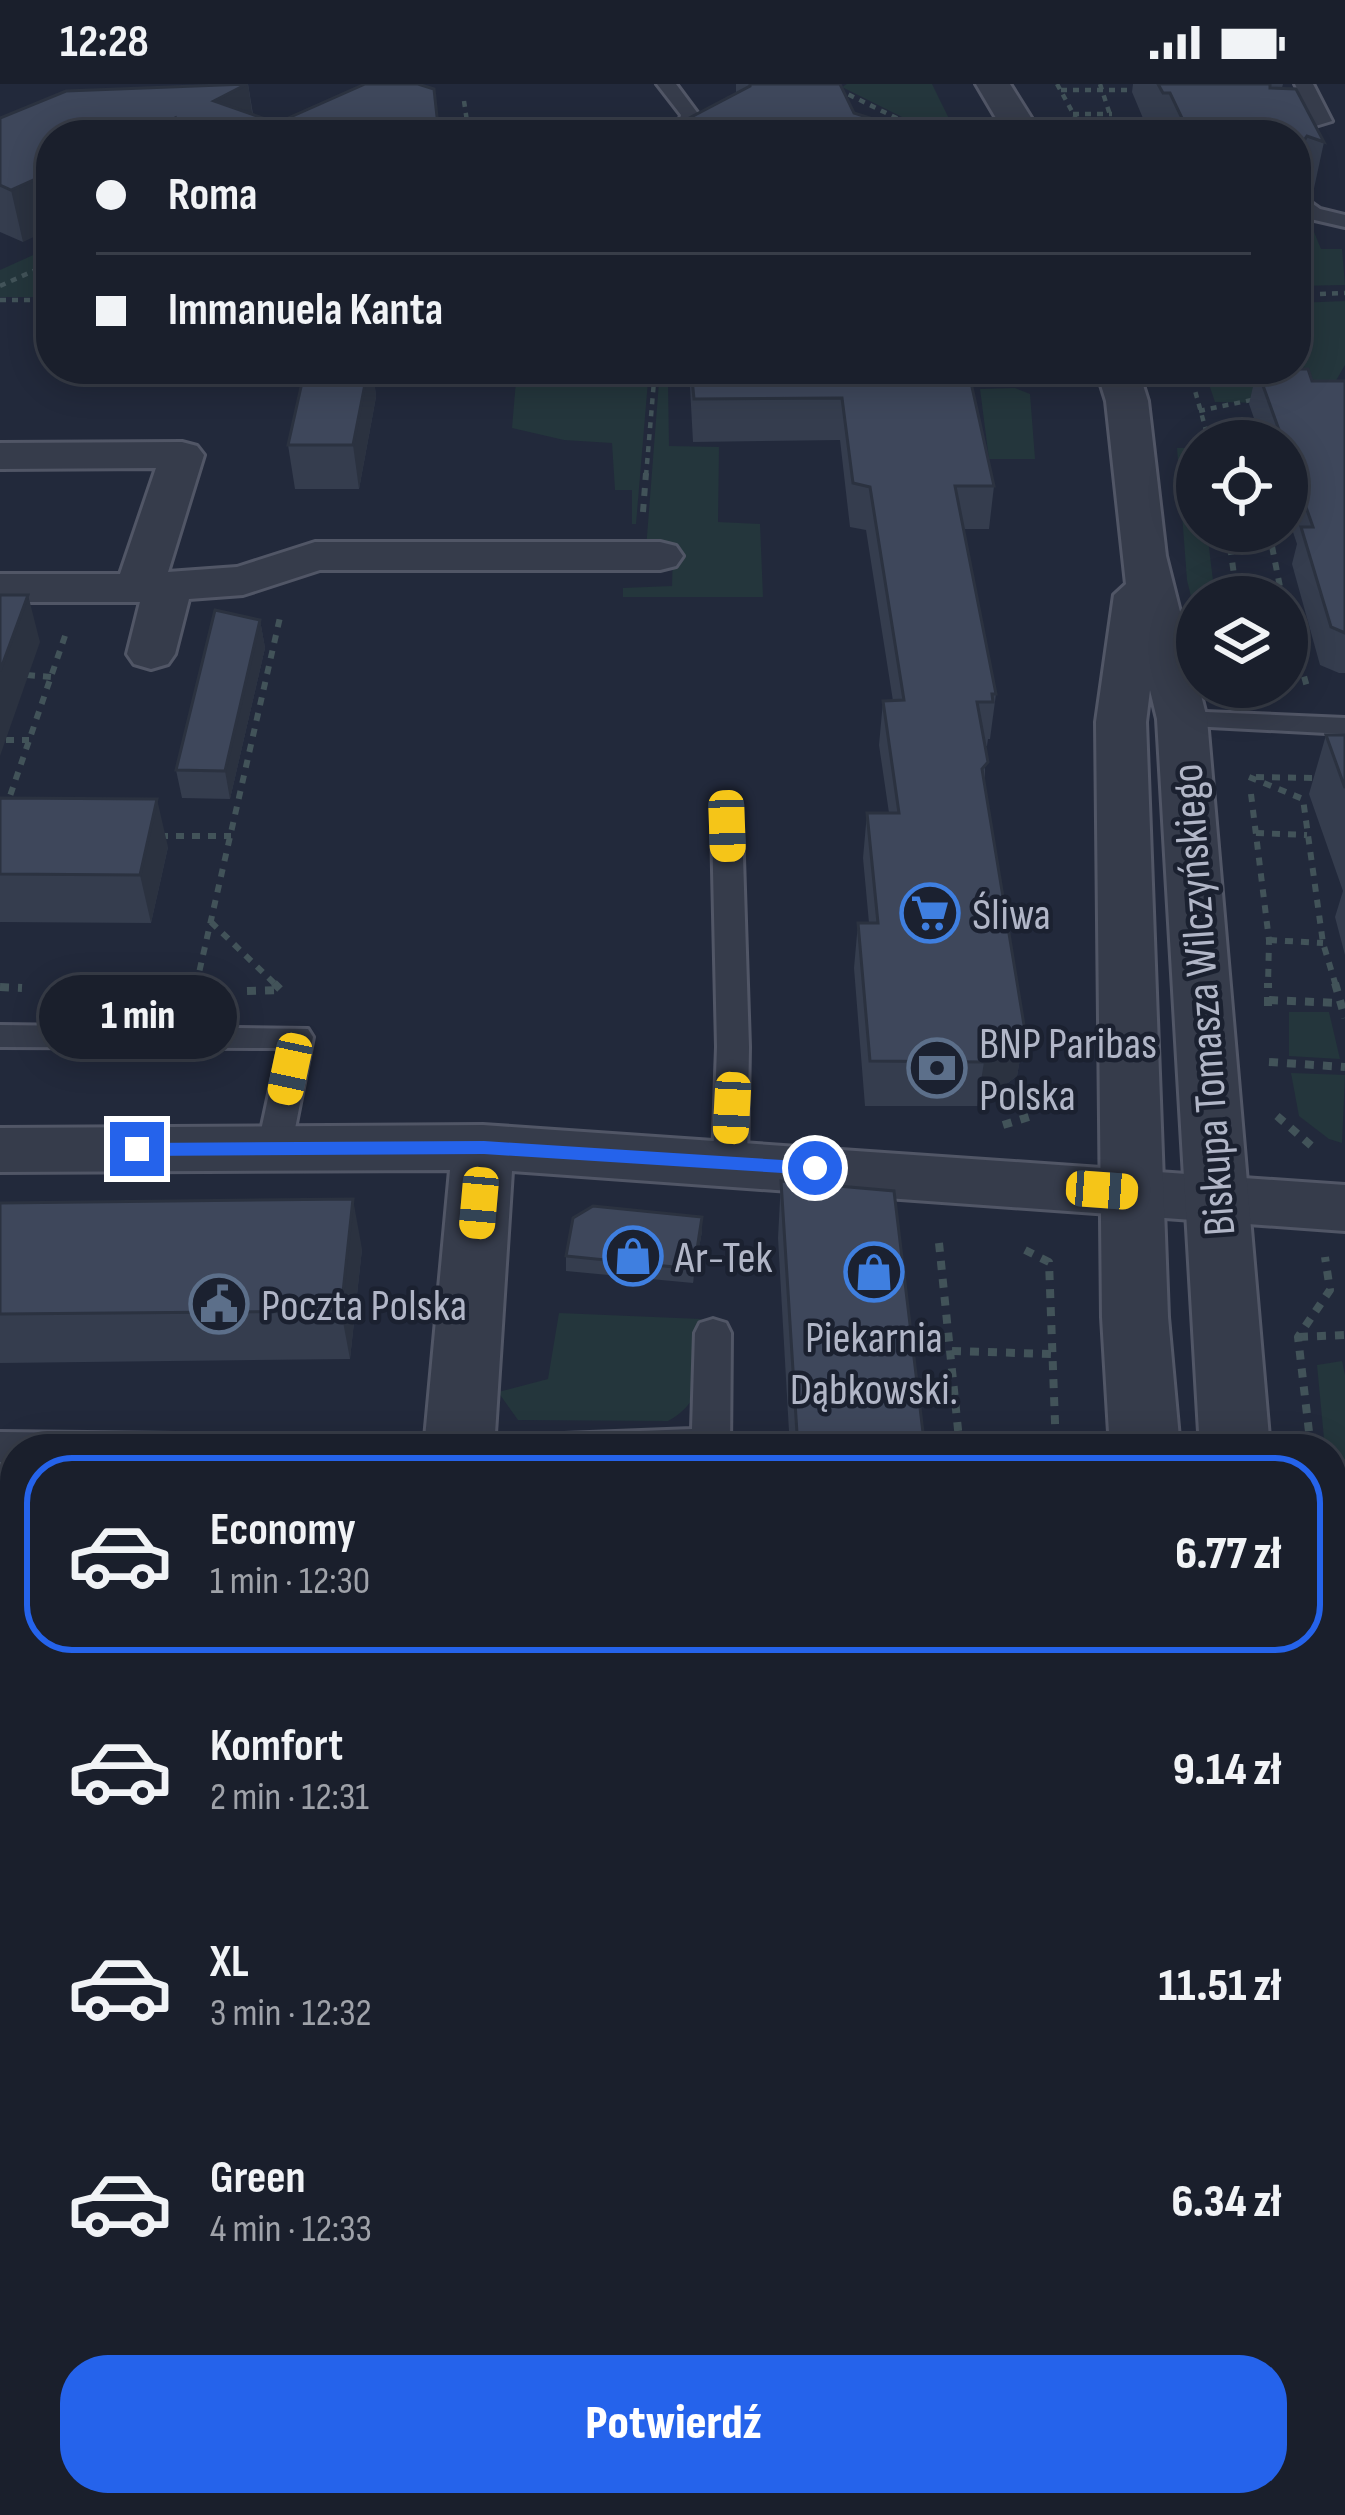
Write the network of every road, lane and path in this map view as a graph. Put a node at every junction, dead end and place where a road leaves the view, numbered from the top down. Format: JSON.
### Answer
{"nodes":[{"id":1,"x":665,"y":84,"type":"edge"},
{"id":2,"x":993,"y":84,"type":"edge"},
{"id":3,"x":1304,"y":84,"type":"edge"},
{"id":4,"x":826,"y":86,"type":"edge"},
{"id":5,"x":1059,"y":87,"type":"edge"},
{"id":6,"x":1101,"y":87,"type":"edge"},
{"id":7,"x":1136,"y":90,"type":"dead end"},
{"id":8,"x":464,"y":101,"type":"dead end"},
{"id":9,"x":1073,"y":114,"type":"junction"},
{"id":10,"x":1112,"y":114,"type":"junction"},
{"id":11,"x":467,"y":120,"type":"edge"},
{"id":12,"x":690,"y":120,"type":"edge"},
{"id":13,"x":899,"y":120,"type":"edge"},
{"id":14,"x":1015,"y":120,"type":"edge"},
{"id":15,"x":1076,"y":120,"type":"edge"},
{"id":16,"x":1113,"y":120,"type":"edge"},
{"id":17,"x":1311,"y":122,"type":"edge"},
{"id":18,"x":1311,"y":212,"type":"edge"},
{"id":19,"x":1345,"y":221,"type":"edge"},
{"id":20,"x":36,"y":270,"type":"edge"},
{"id":21,"x":0,"y":286,"type":"edge"},
{"id":22,"x":1345,"y":293,"type":"edge"},
{"id":23,"x":1311,"y":294,"type":"edge"},
{"id":24,"x":0,"y":300,"type":"edge"},
{"id":25,"x":36,"y":300,"type":"edge"},
{"id":26,"x":655,"y":384,"type":"edge"},
{"id":27,"x":1122,"y":384,"type":"edge"},
{"id":28,"x":1193,"y":384,"type":"edge"},
{"id":29,"x":1256,"y":399,"type":"edge"},
{"id":30,"x":1199,"y":411,"type":"junction"},
{"id":31,"x":1202,"y":420,"type":"edge"},
{"id":32,"x":0,"y":456,"type":"edge"},
{"id":33,"x":650,"y":556,"type":"joint"},
{"id":34,"x":1143,"y":556,"type":"junction"},
{"id":35,"x":251,"y":578,"type":"junction"},
{"id":36,"x":154,"y":587,"type":"junction"},
{"id":37,"x":0,"y":588,"type":"edge"},
{"id":38,"x":65,"y":638,"type":"dead end"},
{"id":39,"x":151,"y":654,"type":"dead end"},
{"id":40,"x":27,"y":676,"type":"dead end"},
{"id":41,"x":52,"y":677,"type":"junction"},
{"id":42,"x":1182,"y":719,"type":"junction"},
{"id":43,"x":1345,"y":726,"type":"edge"},
{"id":44,"x":6,"y":740,"type":"dead end"},
{"id":45,"x":29,"y":740,"type":"junction"},
{"id":46,"x":1326,"y":778,"type":"edge"},
{"id":47,"x":3,"y":806,"type":"edge"},
{"id":48,"x":0,"y":825,"type":"edge"},
{"id":49,"x":727,"y":826,"type":"dead end"},
{"id":50,"x":1256,"y":832,"type":"dead end"},
{"id":51,"x":151,"y":836,"type":"edge"},
{"id":52,"x":231,"y":836,"type":"junction"},
{"id":53,"x":1307,"y":836,"type":"junction"},
{"id":54,"x":211,"y":922,"type":"junction"},
{"id":55,"x":1270,"y":940,"type":"dead end"},
{"id":56,"x":1323,"y":943,"type":"junction"},
{"id":57,"x":281,"y":990,"type":"dead end"},
{"id":58,"x":195,"y":992,"type":"dead end"},
{"id":59,"x":1269,"y":1000,"type":"dead end"},
{"id":60,"x":1340,"y":1003,"type":"junction"},
{"id":61,"x":1345,"y":1018,"type":"edge"},
{"id":62,"x":0,"y":1036,"type":"edge"},
{"id":63,"x":1267,"y":1062,"type":"dead end"},
{"id":64,"x":1345,"y":1067,"type":"edge"},
{"id":65,"x":1279,"y":1122,"type":"dead end"},
{"id":66,"x":1307,"y":1147,"type":"dead end"},
{"id":67,"x":484,"y":1148,"type":"junction"},
{"id":68,"x":274,"y":1149,"type":"junction"},
{"id":69,"x":0,"y":1150,"type":"edge"},
{"id":70,"x":730,"y":1162,"type":"junction"},
{"id":71,"x":1132,"y":1191,"type":"junction"},
{"id":72,"x":1215,"y":1197,"type":"junction"},
{"id":73,"x":1335,"y":1230,"type":"edge"},
{"id":74,"x":939,"y":1243,"type":"dead end"},
{"id":75,"x":1024,"y":1250,"type":"dead end"},
{"id":76,"x":713,"y":1333,"type":"dead end"},
{"id":77,"x":1345,"y":1335,"type":"edge"},
{"id":78,"x":1298,"y":1337,"type":"junction"},
{"id":79,"x":952,"y":1352,"type":"junction"},
{"id":80,"x":1052,"y":1354,"type":"junction"},
{"id":81,"x":460,"y":1434,"type":"edge"},
{"id":82,"x":710,"y":1434,"type":"edge"},
{"id":83,"x":959,"y":1434,"type":"edge"},
{"id":84,"x":1055,"y":1434,"type":"edge"},
{"id":85,"x":1144,"y":1434,"type":"edge"},
{"id":86,"x":1234,"y":1434,"type":"edge"},
{"id":87,"x":1309,"y":1434,"type":"edge"}],
"edges":[{"from":1,"to":12,"type":"lane"},
{"from":2,"to":14,"type":"street"},
{"from":3,"to":17,"type":"lane"},
{"from":4,"to":13,"type":"path"},
{"from":5,"to":6,"type":"path"},
{"from":5,"to":9,"type":"path"},
{"from":6,"to":7,"type":"path"},
{"from":6,"to":10,"type":"path"},
{"from":8,"to":11,"type":"path"},
{"from":9,"to":10,"type":"path"},
{"from":9,"to":15,"type":"path"},
{"from":10,"to":16,"type":"path"},
{"from":18,"to":19,"type":"lane"},
{"from":20,"to":21,"type":"path"},
{"from":22,"to":23,"type":"path"},
{"from":24,"to":25,"type":"path"},
{"from":26,"to":33,"type":"path"},
{"from":27,"to":34,"type":"street","name":"Biskupa Tomasza Wilczyńskiego"},
{"from":28,"to":30,"type":"path"},
{"from":29,"to":30,"type":"path"},
{"from":30,"to":31,"type":"path"},
{"from":32,"to":36,"type":"street"},
{"from":33,"to":35,"type":"street"},
{"from":34,"to":42,"type":"street","name":"Biskupa Tomasza Wilczyńskiego"},
{"from":34,"to":71,"type":"street","name":"Biskupa Tomasza Wilczyńskiego"},
{"from":35,"to":36,"type":"street"},
{"from":35,"to":52,"type":"path"},
{"from":36,"to":37,"type":"street"},
{"from":36,"to":39,"type":"street"},
{"from":38,"to":41,"type":"path"},
{"from":40,"to":41,"type":"path"},
{"from":41,"to":45,"type":"path"},
{"from":42,"to":43,"type":"lane"},
{"from":42,"to":72,"type":"street","name":"Biskupa Tomasza Wilczyńskiego"},
{"from":44,"to":45,"type":"path"},
{"from":45,"to":47,"type":"path"},
{"from":46,"to":53,"type":"path"},
{"from":47,"to":48,"type":"path"},
{"from":49,"to":70,"type":"lane"},
{"from":50,"to":53,"type":"path"},
{"from":51,"to":52,"type":"path"},
{"from":52,"to":54,"type":"path"},
{"from":53,"to":56,"type":"path"},
{"from":54,"to":57,"type":"path"},
{"from":54,"to":58,"type":"path"},
{"from":55,"to":56,"type":"path"},
{"from":56,"to":60,"type":"path"},
{"from":59,"to":60,"type":"path"},
{"from":60,"to":61,"type":"path"},
{"from":62,"to":68,"type":"lane"},
{"from":63,"to":64,"type":"path"},
{"from":65,"to":66,"type":"path"},
{"from":67,"to":68,"type":"street"},
{"from":67,"to":70,"type":"street"},
{"from":67,"to":81,"type":"street"},
{"from":68,"to":69,"type":"street"},
{"from":70,"to":71,"type":"street"},
{"from":71,"to":72,"type":"street"},
{"from":71,"to":85,"type":"street","name":"Biskupa Tomasza Wilczyńskiego"},
{"from":72,"to":73,"type":"street"},
{"from":72,"to":86,"type":"street","name":"Biskupa Tomasza Wilczyńskiego"},
{"from":73,"to":78,"type":"path"},
{"from":74,"to":79,"type":"path"},
{"from":75,"to":80,"type":"path"},
{"from":76,"to":82,"type":"lane"},
{"from":77,"to":78,"type":"path"},
{"from":78,"to":87,"type":"path"},
{"from":79,"to":80,"type":"path"},
{"from":79,"to":83,"type":"path"},
{"from":80,"to":84,"type":"path"}]}
